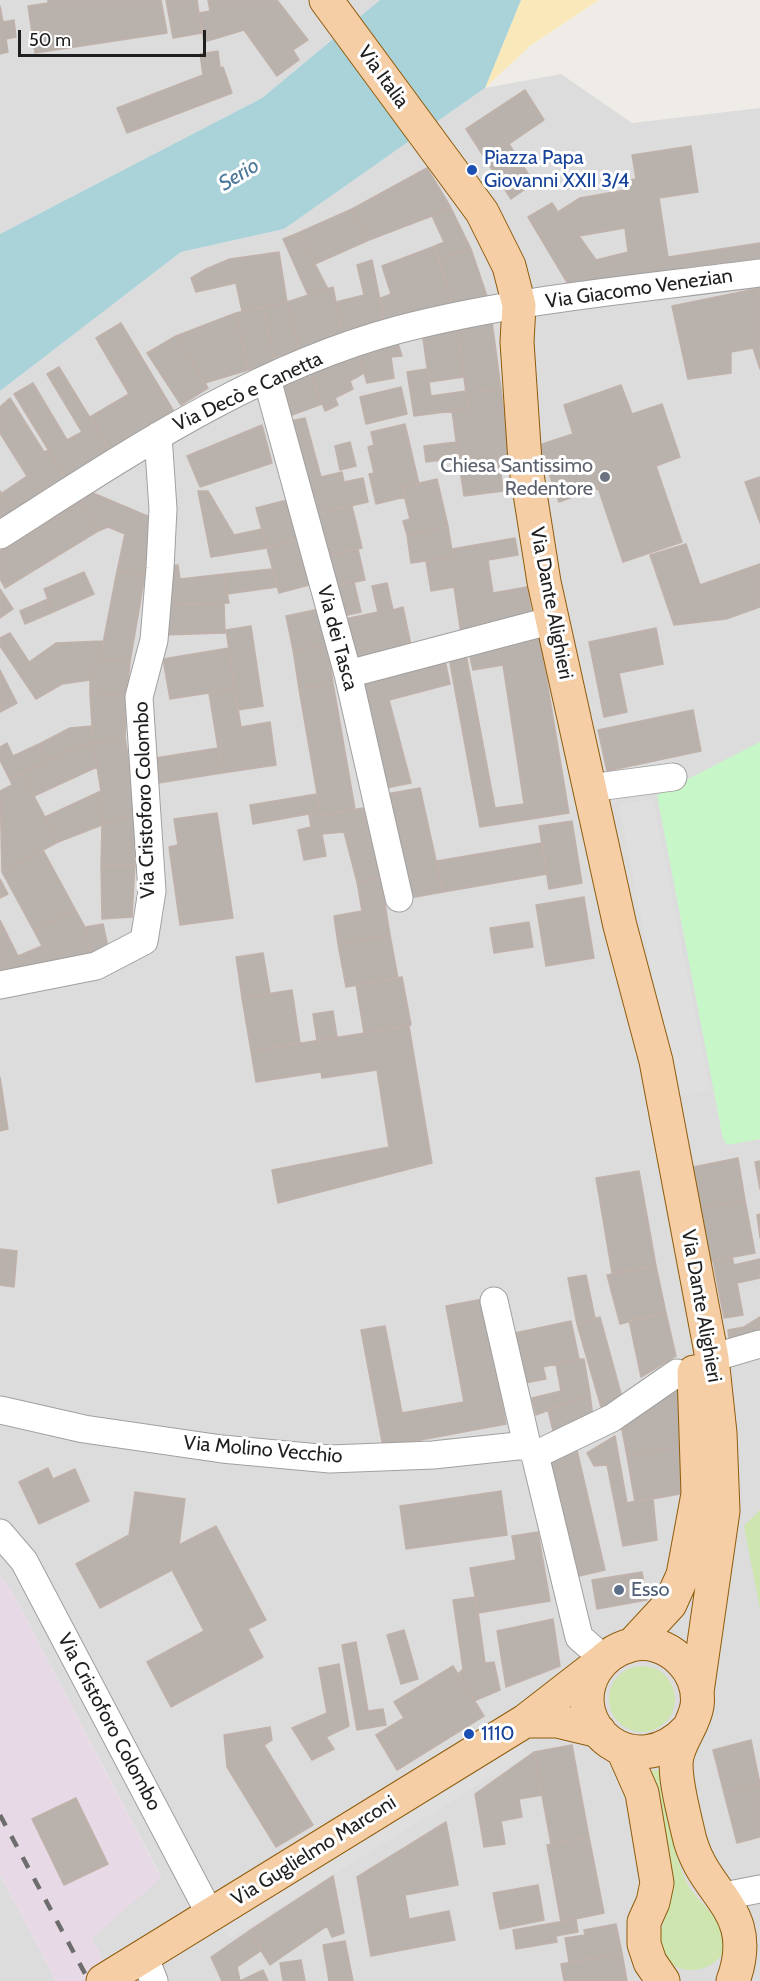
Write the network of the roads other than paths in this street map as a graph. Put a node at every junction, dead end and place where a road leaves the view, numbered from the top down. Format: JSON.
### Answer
{"nodes":[{"id":1,"x":328,"y":3,"type":"edge"},
{"id":2,"x":439,"y":154,"type":"joint"},
{"id":3,"x":760,"y":273,"type":"edge"},
{"id":4,"x":519,"y":305,"type":"junction"},
{"id":5,"x":267,"y":379,"type":"junction"},
{"id":6,"x":158,"y":436,"type":"junction"},
{"id":7,"x":0,"y":535,"type":"edge"},
{"id":8,"x":553,"y":620,"type":"junction"},
{"id":9,"x":348,"y":674,"type":"junction"},
{"id":10,"x":673,"y":777,"type":"dead end"},
{"id":11,"x":590,"y":788,"type":"junction"},
{"id":12,"x":399,"y":898,"type":"dead end"},
{"id":13,"x":620,"y":926,"type":"junction"},
{"id":14,"x":0,"y":985,"type":"edge"},
{"id":15,"x":494,"y":1301,"type":"dead end"},
{"id":16,"x":760,"y":1344,"type":"edge"},
{"id":17,"x":712,"y":1358,"type":"junction"},
{"id":18,"x":677,"y":1373,"type":"dead end"},
{"id":19,"x":0,"y":1410,"type":"edge"},
{"id":20,"x":531,"y":1450,"type":"junction"},
{"id":21,"x":0,"y":1533,"type":"edge"},
{"id":22,"x":633,"y":1644,"type":"junction"},
{"id":23,"x":604,"y":1659,"type":"junction"},
{"id":24,"x":697,"y":1692,"type":"junction"},
{"id":25,"x":525,"y":1720,"type":"junction"},
{"id":26,"x":688,"y":1729,"type":"junction"},
{"id":27,"x":611,"y":1740,"type":"junction"},
{"id":28,"x":745,"y":1892,"type":"edge"},
{"id":29,"x":211,"y":1916,"type":"junction"},
{"id":30,"x":755,"y":1938,"type":"edge"},
{"id":31,"x":149,"y":1968,"type":"edge"},
{"id":32,"x":103,"y":1981,"type":"edge"},
{"id":33,"x":663,"y":1981,"type":"edge"},
{"id":34,"x":733,"y":1981,"type":"edge"}],
"edges":[{"from":1,"to":2,"type":"main road","name":"Via Italia"},
{"from":2,"to":4,"type":"main road","name":"Via Dante Alighieri"},
{"from":3,"to":4,"type":"street","name":"Via Giacomo Venezian"},
{"from":4,"to":5,"type":"street","name":"Via Decò e Canetta"},
{"from":4,"to":8,"type":"main road","name":"Via Dante Alighieri"},
{"from":5,"to":6,"type":"street","name":"Via Decò e Canetta"},
{"from":5,"to":9,"type":"street","name":"Via dei Tasca"},
{"from":6,"to":7,"type":"street","name":"Via Decò e Canetta"},
{"from":6,"to":14,"type":"street","name":"Via Cristoforo Colombo"},
{"from":8,"to":9,"type":"street"},
{"from":8,"to":11,"type":"main road","name":"Via Dante Alighieri"},
{"from":9,"to":12,"type":"street","name":"Via dei Tasca"},
{"from":10,"to":11,"type":"street"},
{"from":11,"to":13,"type":"main road","name":"Via Dante Alighieri"},
{"from":13,"to":17,"type":"main road","name":"Via Dante Alighieri"},
{"from":13,"to":22,"type":"main road","name":"Via Dante Alighieri"},
{"from":15,"to":20,"type":"street"},
{"from":16,"to":17,"type":"street"},
{"from":17,"to":24,"type":"main road","name":"Via Dante Alighieri"},
{"from":18,"to":20,"type":"street","name":"Via Molino Vecchio"},
{"from":19,"to":20,"type":"street","name":"Via Molino Vecchio"},
{"from":20,"to":23,"type":"street"},
{"from":21,"to":29,"type":"street","name":"Via Cristoforo Colombo"},
{"from":22,"to":23,"type":"main road"},
{"from":22,"to":24,"type":"main road"},
{"from":23,"to":25,"type":"main road","name":"Via Guglielmo Marconi"},
{"from":23,"to":27,"type":"main road"},
{"from":24,"to":26,"type":"main road"},
{"from":25,"to":27,"type":"main road"},
{"from":25,"to":29,"type":"main road","name":"Via Guglielmo Marconi"},
{"from":26,"to":27,"type":"main road"},
{"from":26,"to":28,"type":"main road"},
{"from":27,"to":33,"type":"main road"},
{"from":28,"to":30,"type":"main road"},
{"from":29,"to":31,"type":"main road","name":"Via Guglielmo Marconi"},
{"from":30,"to":34,"type":"main road"},
{"from":31,"to":32,"type":"main road","name":"Via Guglielmo Marconi"}]}
